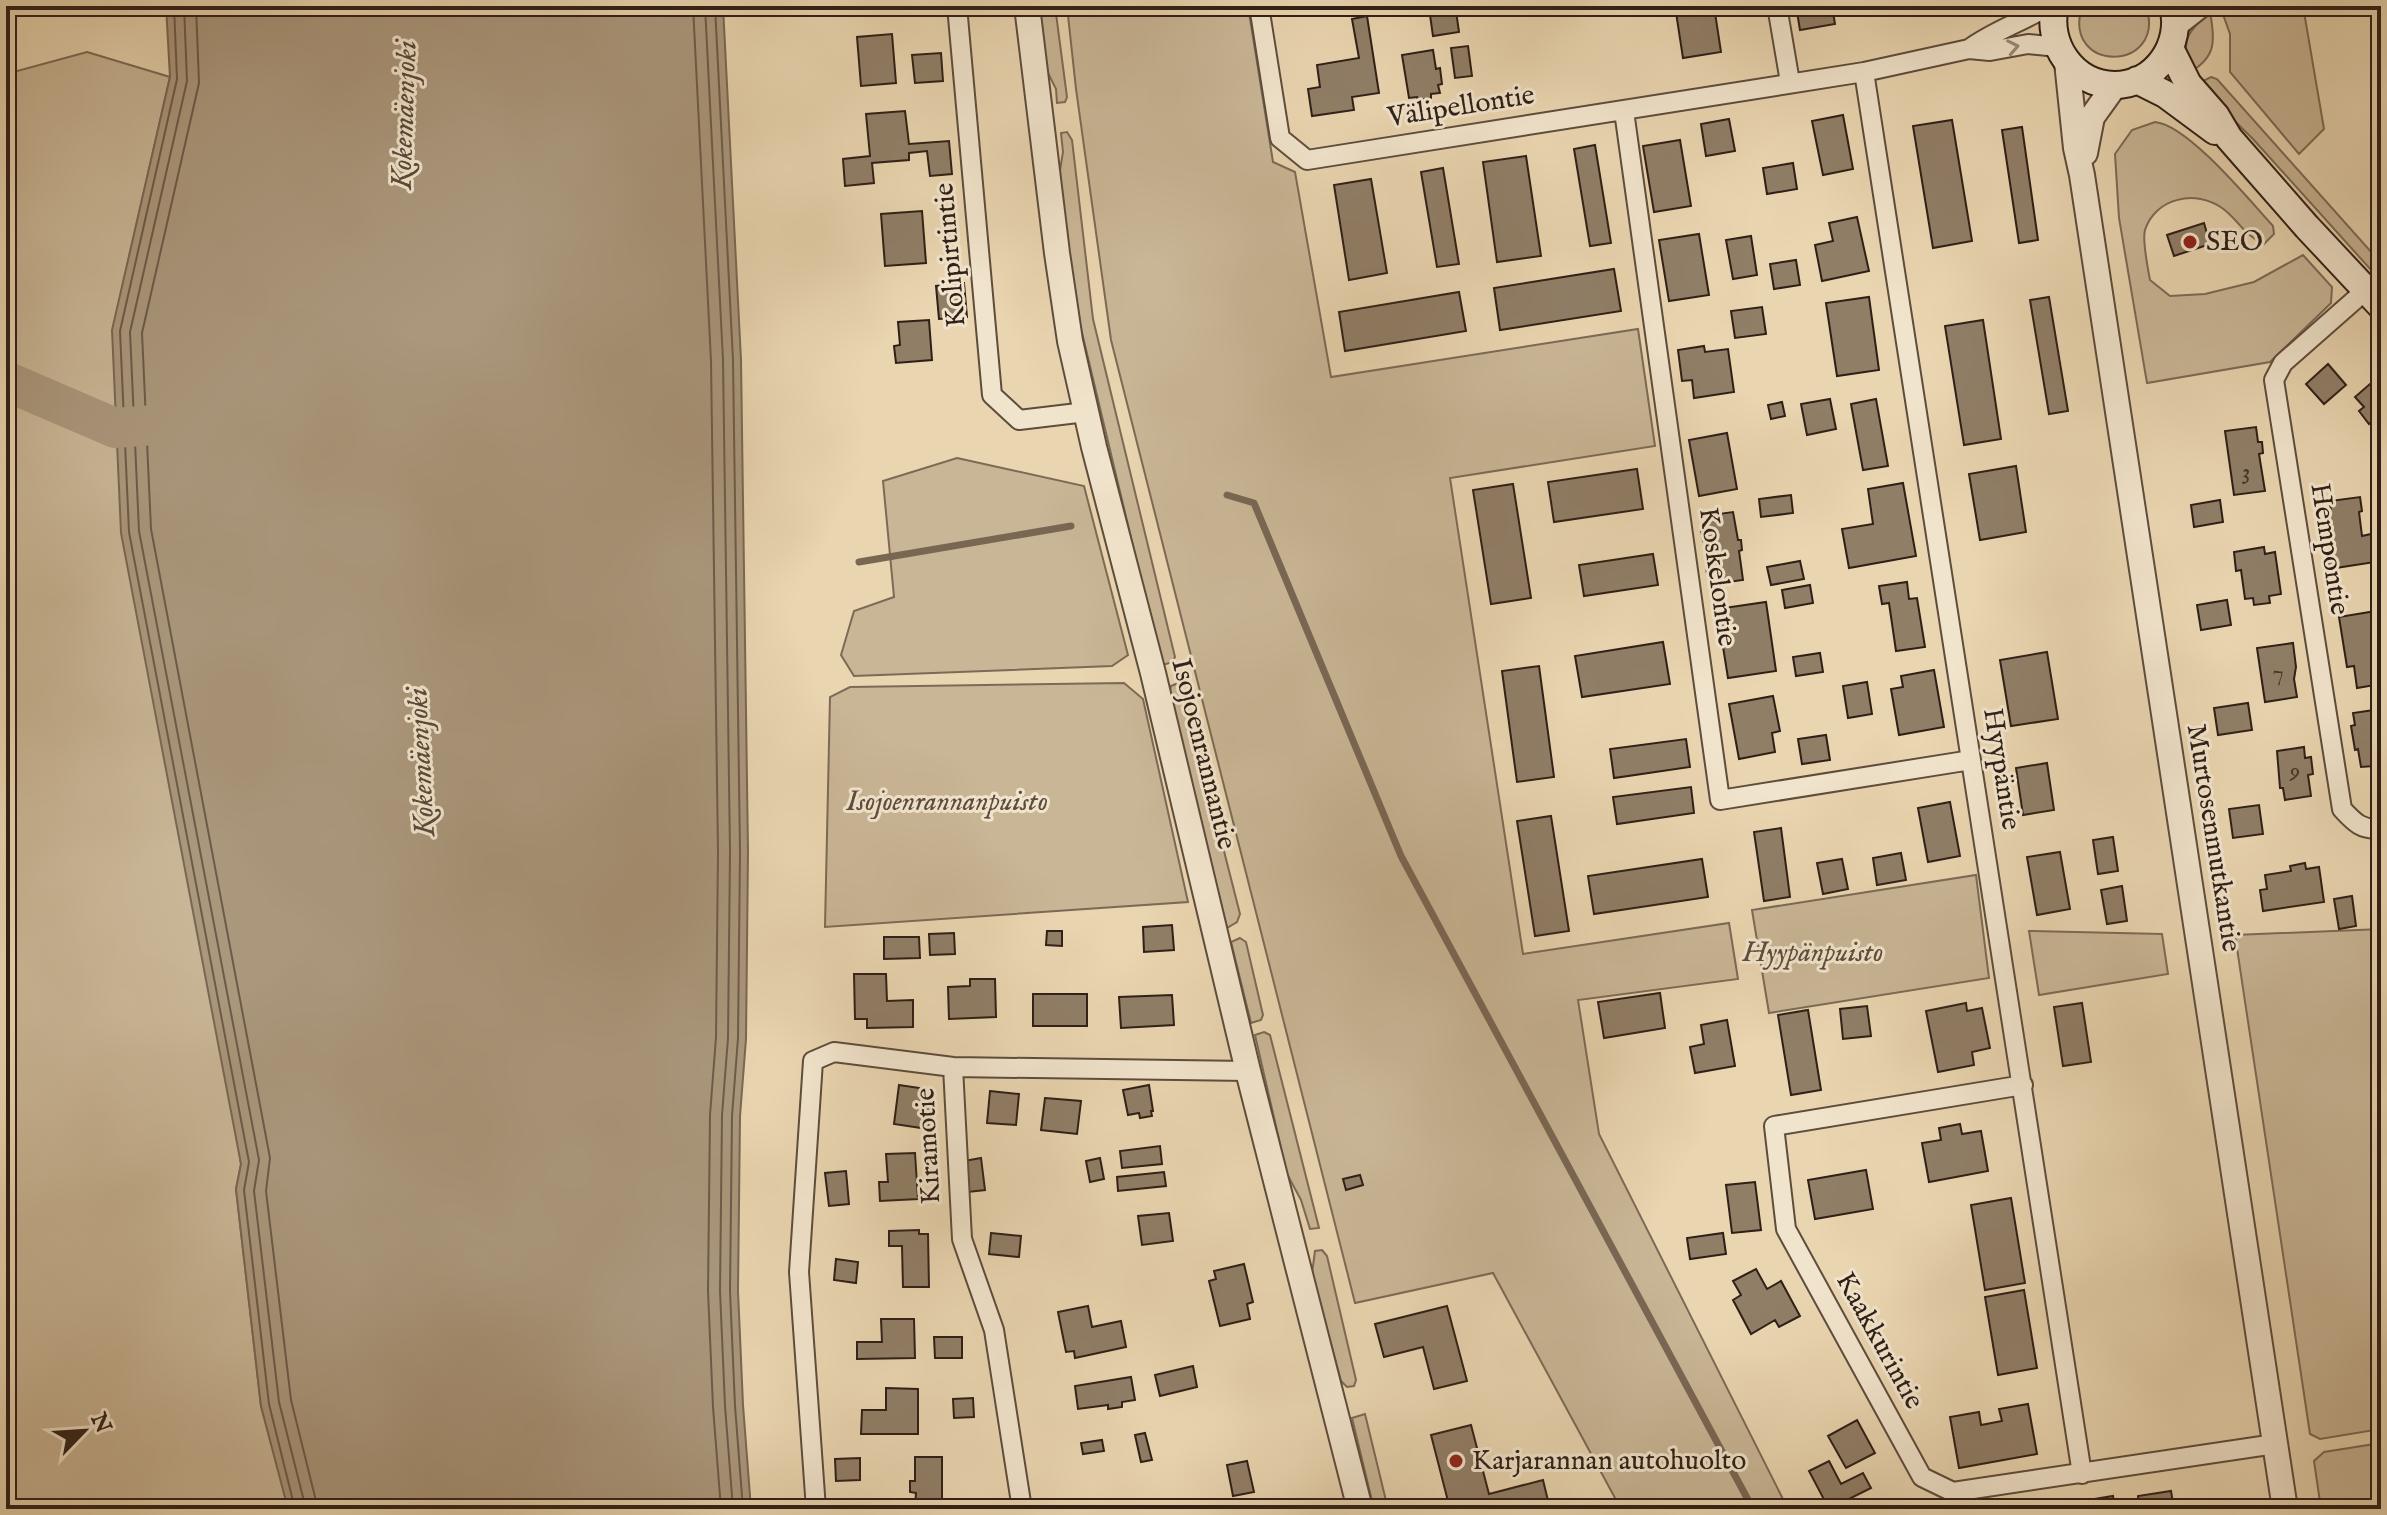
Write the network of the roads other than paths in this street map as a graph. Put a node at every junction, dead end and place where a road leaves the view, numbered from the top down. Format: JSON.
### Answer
{"nodes":[{"id":1,"x":957,"y":6,"type":"edge"},
{"id":2,"x":1027,"y":6,"type":"edge"},
{"id":3,"x":1259,"y":6,"type":"edge"},
{"id":4,"x":1777,"y":6,"type":"edge"},
{"id":5,"x":2048,"y":6,"type":"edge"},
{"id":6,"x":2055,"y":6,"type":"edge"},
{"id":7,"x":2204,"y":6,"type":"edge"},
{"id":8,"x":2173,"y":27,"type":"edge"},
{"id":9,"x":1969,"y":49,"type":"junction"},
{"id":10,"x":2062,"y":55,"type":"junction"},
{"id":11,"x":1864,"y":72,"type":"junction"},
{"id":12,"x":1790,"y":82,"type":"junction"},
{"id":13,"x":2126,"y":82,"type":"junction"},
{"id":14,"x":1624,"y":111,"type":"junction"},
{"id":15,"x":2229,"y":138,"type":"junction"},
{"id":16,"x":2082,"y":175,"type":"junction"},
{"id":17,"x":2374,"y":298,"type":"edge"},
{"id":18,"x":1086,"y":412,"type":"junction"},
{"id":19,"x":1971,"y":760,"type":"junction"},
{"id":20,"x":2381,"y":828,"type":"edge"},
{"id":21,"x":953,"y":1067,"type":"junction"},
{"id":22,"x":1248,"y":1071,"type":"junction"},
{"id":23,"x":2023,"y":1085,"type":"junction"},
{"id":24,"x":2275,"y":1444,"type":"junction"},
{"id":25,"x":2082,"y":1474,"type":"junction"},
{"id":26,"x":816,"y":1509,"type":"edge"},
{"id":27,"x":1022,"y":1509,"type":"edge"},
{"id":28,"x":1360,"y":1509,"type":"edge"},
{"id":29,"x":2285,"y":1509,"type":"edge"}],
"edges":[{"from":1,"to":18,"type":"street","name":"Kolipirtintie"},
{"from":2,"to":18,"type":"street","name":"Isojoenrannantie"},
{"from":3,"to":14,"type":"street","name":"Välipellontie"},
{"from":4,"to":12,"type":"street"},
{"from":5,"to":9,"type":"street","name":"Välipellontie"},
{"from":6,"to":10,"type":"main road"},
{"from":7,"to":8,"type":"street"},
{"from":8,"to":13,"type":"main road"},
{"from":8,"to":15,"type":"main road"},
{"from":9,"to":10,"type":"street","name":"Välipellontie","one_way":true},
{"from":9,"to":11,"type":"street","name":"Välipellontie"},
{"from":10,"to":13,"type":"main road"},
{"from":10,"to":16,"type":"street","name":"Murtosenmutkantie"},
{"from":11,"to":12,"type":"street","name":"Välipellontie"},
{"from":11,"to":19,"type":"street","name":"Hyypäntie"},
{"from":12,"to":14,"type":"street","name":"Välipellontie"},
{"from":13,"to":15,"type":"main road"},
{"from":13,"to":16,"type":"street","name":"Murtosenmutkantie"},
{"from":14,"to":19,"type":"street","name":"Koskelontie"},
{"from":15,"to":17,"type":"main road"},
{"from":16,"to":24,"type":"street","name":"Murtosenmutkantie"},
{"from":17,"to":20,"type":"street","name":"Hempontie"},
{"from":18,"to":22,"type":"street","name":"Isojoenrannantie"},
{"from":19,"to":23,"type":"street","name":"Hyypäntie"},
{"from":21,"to":22,"type":"street","name":"Kiramotie"},
{"from":21,"to":26,"type":"street"},
{"from":21,"to":27,"type":"street","name":"Kiramotie"},
{"from":22,"to":28,"type":"street","name":"Isojoenrannantie"},
{"from":23,"to":25,"type":"street","name":"Hyypäntie"},
{"from":23,"to":25,"type":"street","name":"Kaakkurintie"},
{"from":24,"to":25,"type":"street","name":"Kaakkurintie"},
{"from":24,"to":29,"type":"street","name":"Murtosenmutkantie"}]}
